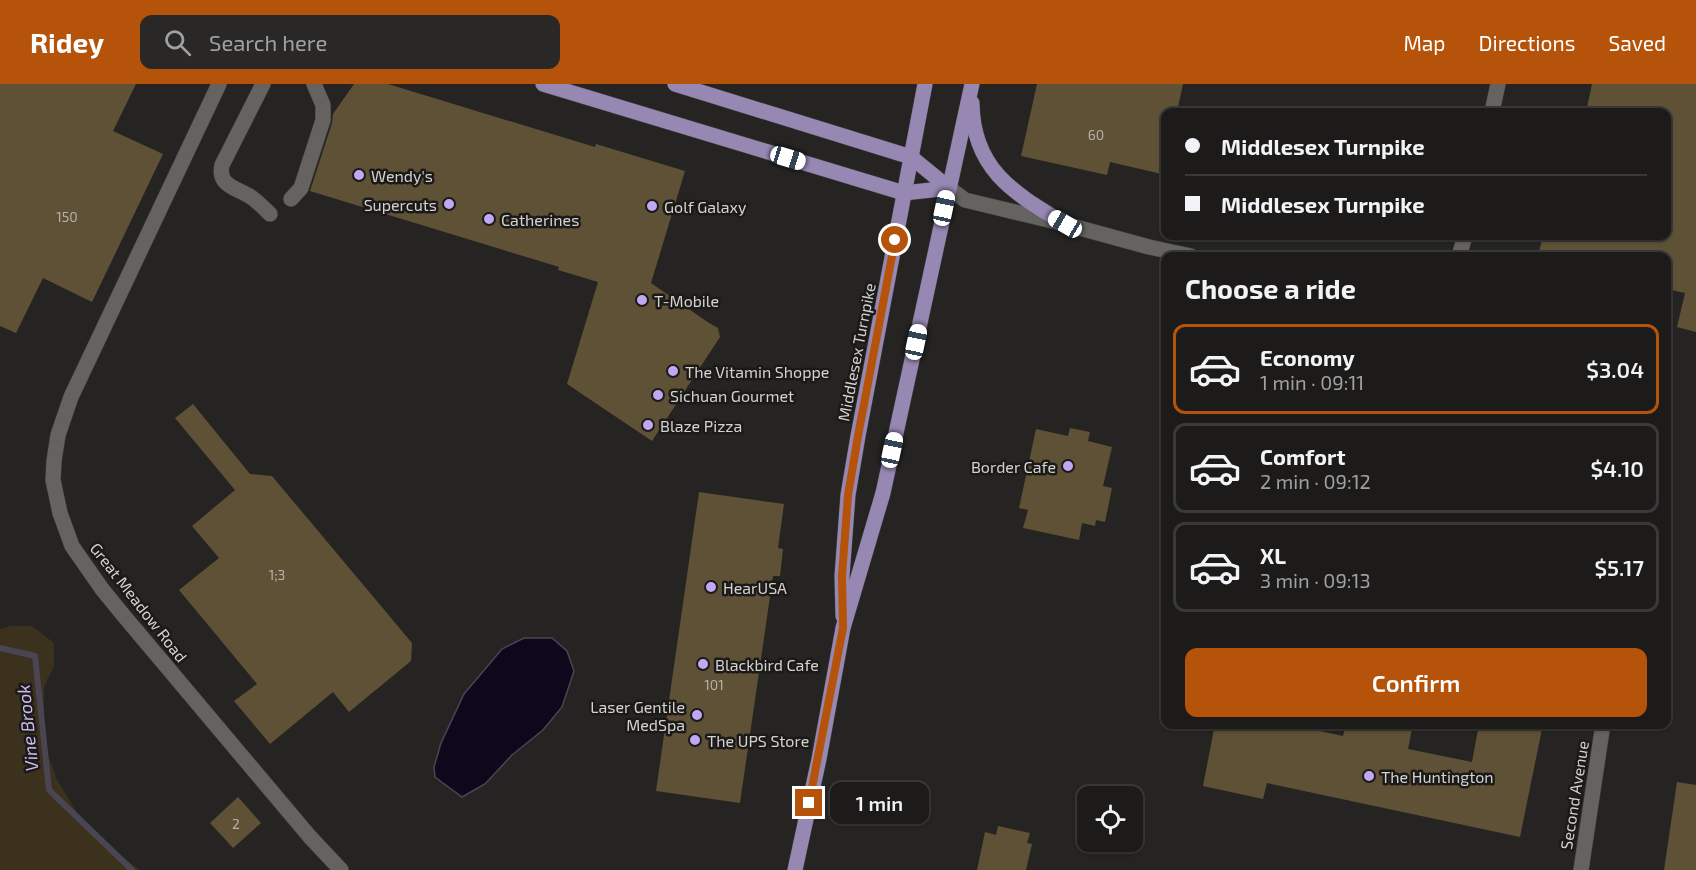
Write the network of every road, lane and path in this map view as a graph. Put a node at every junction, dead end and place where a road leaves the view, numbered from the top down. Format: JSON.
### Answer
{"nodes":[{"id":1,"x":219,"y":84,"type":"edge"},
{"id":2,"x":263,"y":84,"type":"edge"},
{"id":3,"x":314,"y":84,"type":"edge"},
{"id":4,"x":543,"y":84,"type":"edge"},
{"id":5,"x":675,"y":84,"type":"edge"},
{"id":6,"x":925,"y":84,"type":"edge"},
{"id":7,"x":972,"y":84,"type":"edge"},
{"id":8,"x":1498,"y":84,"type":"edge"},
{"id":9,"x":1493,"y":108,"type":"edge"},
{"id":10,"x":911,"y":158,"type":"junction"},
{"id":11,"x":949,"y":188,"type":"junction"},
{"id":12,"x":904,"y":193,"type":"junction"},
{"id":13,"x":291,"y":199,"type":"dead end"},
{"id":14,"x":270,"y":214,"type":"dead end"},
{"id":15,"x":1065,"y":224,"type":"junction"},
{"id":16,"x":1174,"y":252,"type":"edge"},
{"id":17,"x":843,"y":628,"type":"junction"},
{"id":18,"x":1602,"y":729,"type":"edge"},
{"id":19,"x":340,"y":870,"type":"edge"},
{"id":20,"x":795,"y":870,"type":"edge"},
{"id":21,"x":1581,"y":870,"type":"edge"}],
"edges":[{"from":1,"to":19,"type":"street","name":"Great Meadow Road"},
{"from":2,"to":14,"type":"street"},
{"from":3,"to":13,"type":"street"},
{"from":4,"to":12,"type":"main road"},
{"from":5,"to":10,"type":"main road"},
{"from":6,"to":10,"type":"main road","name":"Middlesex Turnpike"},
{"from":7,"to":11,"type":"main road","name":"Middlesex Turnpike"},
{"from":7,"to":15,"type":"main road"},
{"from":8,"to":9,"type":"street"},
{"from":10,"to":11,"type":"main road"},
{"from":10,"to":12,"type":"main road","name":"Middlesex Turnpike"},
{"from":11,"to":12,"type":"main road"},
{"from":11,"to":15,"type":"street"},
{"from":11,"to":17,"type":"main road","name":"Middlesex Turnpike"},
{"from":12,"to":17,"type":"main road","name":"Middlesex Turnpike"},
{"from":15,"to":16,"type":"street"},
{"from":17,"to":20,"type":"main road","name":"Middlesex Turnpike"},
{"from":18,"to":21,"type":"street","name":"Second Avenue"}]}
